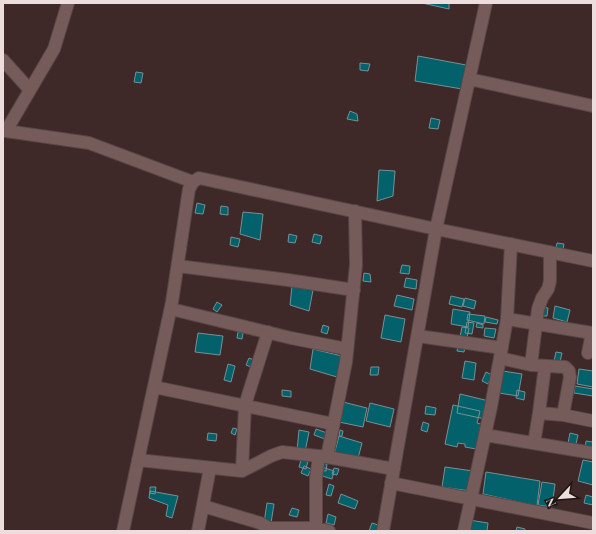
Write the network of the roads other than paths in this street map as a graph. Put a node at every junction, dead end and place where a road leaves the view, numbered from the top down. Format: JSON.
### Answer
{"nodes":[{"id":1,"x":68,"y":3,"type":"edge"},
{"id":2,"x":486,"y":3,"type":"edge"},
{"id":3,"x":3,"y":60,"type":"edge"},
{"id":4,"x":469,"y":79,"type":"junction"},
{"id":5,"x":30,"y":90,"type":"junction"},
{"id":6,"x":593,"y":106,"type":"edge"},
{"id":7,"x":5,"y":130,"type":"edge"},
{"id":8,"x":193,"y":182,"type":"junction"},
{"id":9,"x":355,"y":211,"type":"junction"},
{"id":10,"x":436,"y":230,"type":"junction"},
{"id":11,"x":511,"y":244,"type":"junction"},
{"id":12,"x":550,"y":252,"type":"junction"},
{"id":13,"x":593,"y":261,"type":"edge"},
{"id":14,"x":178,"y":266,"type":"junction"},
{"id":15,"x":354,"y":290,"type":"junction"},
{"id":16,"x":171,"y":309,"type":"junction"},
{"id":17,"x":507,"y":319,"type":"junction"},
{"id":18,"x":536,"y":324,"type":"junction"},
{"id":19,"x":592,"y":328,"type":"edge"},
{"id":20,"x":268,"y":332,"type":"junction"},
{"id":21,"x":418,"y":336,"type":"junction"},
{"id":22,"x":347,"y":349,"type":"junction"},
{"id":23,"x":501,"y":353,"type":"junction"},
{"id":24,"x":588,"y":353,"type":"dead end"},
{"id":25,"x":531,"y":364,"type":"junction"},
{"id":26,"x":545,"y":366,"type":"junction"},
{"id":27,"x":154,"y":387,"type":"junction"},
{"id":28,"x":245,"y":406,"type":"junction"},
{"id":29,"x":540,"y":413,"type":"junction"},
{"id":30,"x":563,"y":415,"type":"junction"},
{"id":31,"x":593,"y":421,"type":"edge"},
{"id":32,"x":333,"y":424,"type":"junction"},
{"id":33,"x":485,"y":435,"type":"junction"},
{"id":34,"x":534,"y":443,"type":"junction"},
{"id":35,"x":593,"y":453,"type":"edge"},
{"id":36,"x":323,"y":456,"type":"junction"},
{"id":37,"x":138,"y":460,"type":"junction"},
{"id":38,"x":210,"y":468,"type":"junction"},
{"id":39,"x":394,"y":469,"type":"junction"},
{"id":40,"x":242,"y":471,"type":"junction"},
{"id":41,"x":391,"y":483,"type":"junction"},
{"id":42,"x":470,"y":499,"type":"junction"},
{"id":43,"x":203,"y":506,"type":"junction"},
{"id":44,"x":593,"y":523,"type":"edge"},
{"id":45,"x":316,"y":530,"type":"edge"},
{"id":46,"x":122,"y":531,"type":"edge"},
{"id":47,"x":198,"y":531,"type":"edge"},
{"id":48,"x":329,"y":531,"type":"edge"},
{"id":49,"x":383,"y":531,"type":"edge"},
{"id":50,"x":464,"y":531,"type":"edge"}],
"edges":[{"from":1,"to":5,"type":"street"},
{"from":2,"to":4,"type":"street"},
{"from":3,"to":5,"type":"street"},
{"from":4,"to":6,"type":"street"},
{"from":4,"to":10,"type":"street"},
{"from":5,"to":7,"type":"street"},
{"from":7,"to":8,"type":"street"},
{"from":8,"to":9,"type":"street"},
{"from":8,"to":14,"type":"street"},
{"from":9,"to":10,"type":"street"},
{"from":9,"to":15,"type":"street"},
{"from":10,"to":11,"type":"street"},
{"from":10,"to":21,"type":"street"},
{"from":11,"to":12,"type":"street"},
{"from":11,"to":17,"type":"street"},
{"from":12,"to":13,"type":"street"},
{"from":12,"to":18,"type":"street"},
{"from":14,"to":15,"type":"street"},
{"from":14,"to":16,"type":"street"},
{"from":15,"to":22,"type":"street"},
{"from":16,"to":20,"type":"street"},
{"from":16,"to":27,"type":"street"},
{"from":17,"to":18,"type":"street"},
{"from":17,"to":23,"type":"street"},
{"from":18,"to":19,"type":"street"},
{"from":18,"to":25,"type":"street"},
{"from":19,"to":24,"type":"street"},
{"from":20,"to":22,"type":"street"},
{"from":20,"to":28,"type":"street"},
{"from":21,"to":23,"type":"street"},
{"from":21,"to":39,"type":"street"},
{"from":22,"to":32,"type":"street"},
{"from":23,"to":25,"type":"street"},
{"from":23,"to":33,"type":"street"},
{"from":25,"to":26,"type":"street"},
{"from":26,"to":29,"type":"street"},
{"from":26,"to":30,"type":"street"},
{"from":27,"to":28,"type":"street"},
{"from":27,"to":37,"type":"street"},
{"from":28,"to":32,"type":"street"},
{"from":28,"to":40,"type":"street"},
{"from":29,"to":30,"type":"street"},
{"from":29,"to":34,"type":"street"},
{"from":30,"to":31,"type":"street"},
{"from":32,"to":36,"type":"street"},
{"from":33,"to":34,"type":"street"},
{"from":33,"to":42,"type":"street"},
{"from":34,"to":35,"type":"street"},
{"from":36,"to":39,"type":"street"},
{"from":36,"to":40,"type":"street"},
{"from":36,"to":45,"type":"street"},
{"from":37,"to":38,"type":"street"},
{"from":37,"to":46,"type":"street"},
{"from":38,"to":40,"type":"street"},
{"from":38,"to":43,"type":"street"},
{"from":39,"to":41,"type":"street"},
{"from":41,"to":42,"type":"street"},
{"from":41,"to":49,"type":"street"},
{"from":42,"to":44,"type":"street"},
{"from":42,"to":50,"type":"street"},
{"from":43,"to":45,"type":"street"},
{"from":43,"to":47,"type":"street"},
{"from":45,"to":48,"type":"street"}]}
